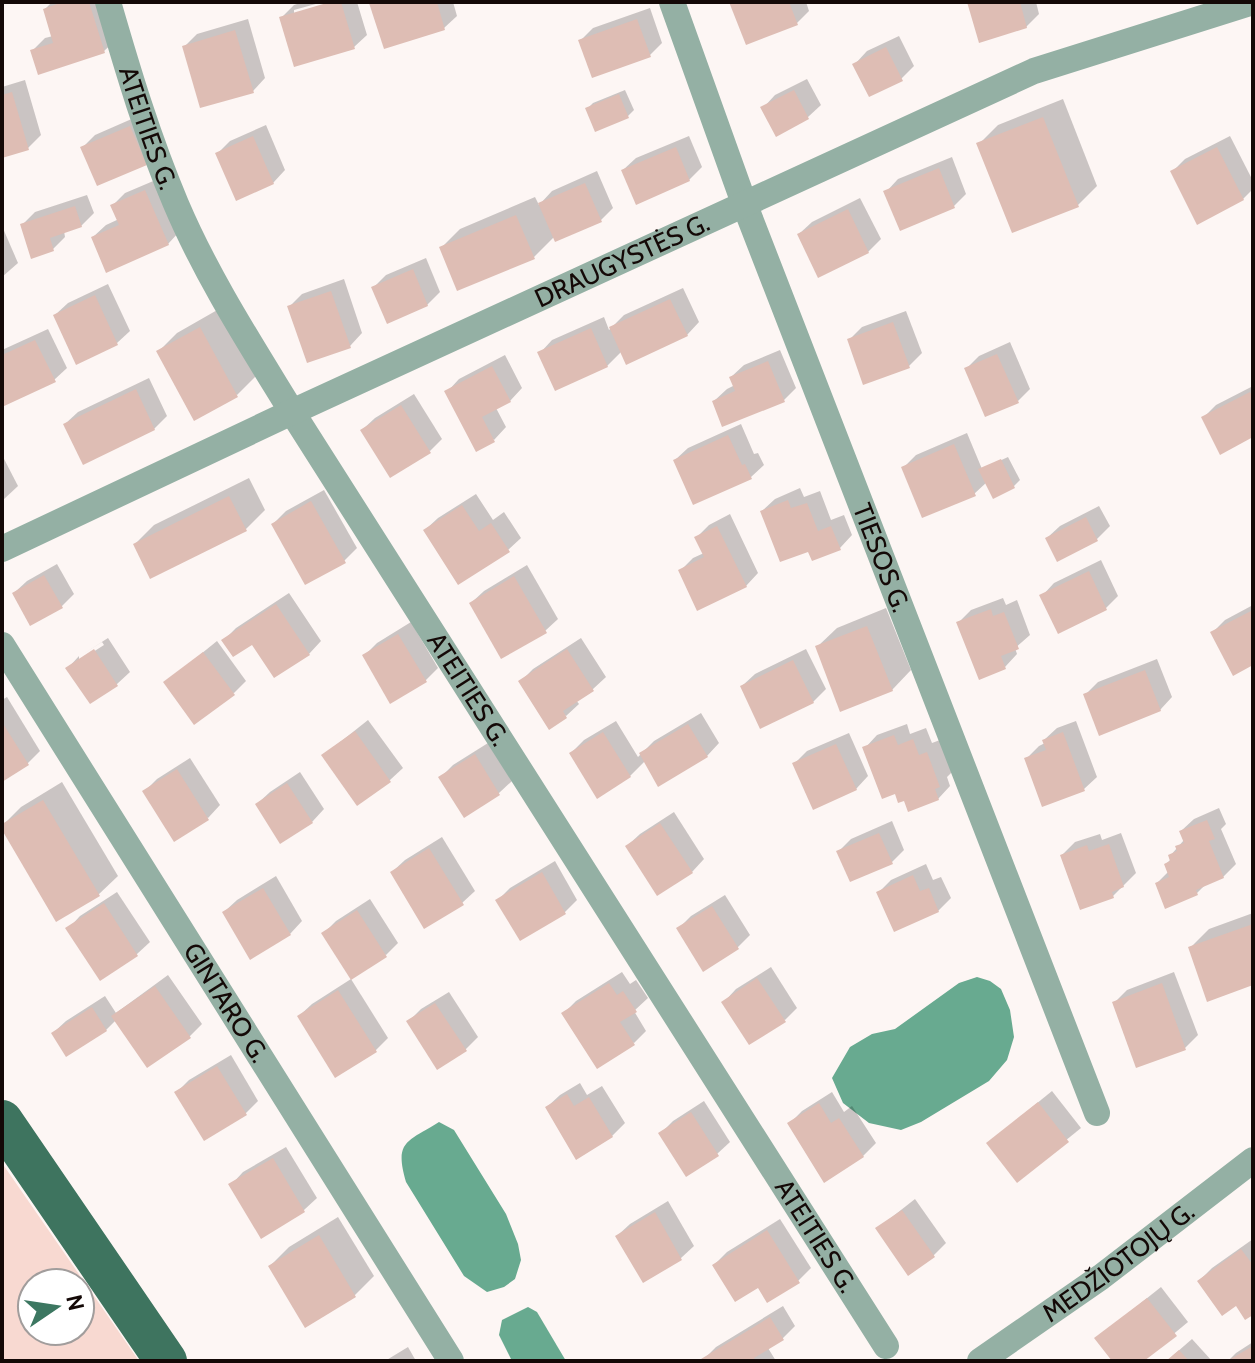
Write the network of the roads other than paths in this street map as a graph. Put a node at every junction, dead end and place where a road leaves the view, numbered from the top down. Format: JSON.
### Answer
{"nodes":[{"id":1,"x":108,"y":2,"type":"edge"},
{"id":2,"x":672,"y":2,"type":"edge"},
{"id":3,"x":1253,"y":2,"type":"edge"},
{"id":4,"x":744,"y":203,"type":"junction"},
{"id":5,"x":292,"y":412,"type":"junction"},
{"id":6,"x":2,"y":549,"type":"edge"},
{"id":7,"x":2,"y":645,"type":"edge"},
{"id":8,"x":1097,"y":1113,"type":"dead end"},
{"id":9,"x":2,"y":1121,"type":"edge"},
{"id":10,"x":1253,"y":1160,"type":"edge"},
{"id":11,"x":886,"y":1346,"type":"dead end"},
{"id":12,"x":166,"y":1361,"type":"edge"},
{"id":13,"x":451,"y":1361,"type":"edge"},
{"id":14,"x":980,"y":1361,"type":"edge"}],
"edges":[{"from":1,"to":5,"type":"street","name":"ATEITIES G."},
{"from":2,"to":4,"type":"street","name":"TIESOS G."},
{"from":3,"to":4,"type":"street","name":"DRAUGYSTĖS G."},
{"from":4,"to":5,"type":"street","name":"DRAUGYSTĖS G."},
{"from":4,"to":8,"type":"street","name":"TIESOS G."},
{"from":5,"to":6,"type":"street","name":"DRAUGYSTĖS G."},
{"from":5,"to":11,"type":"street","name":"ATEITIES G."},
{"from":7,"to":13,"type":"street","name":"GINTARO G."},
{"from":9,"to":12,"type":"main road"},
{"from":10,"to":14,"type":"street","name":"MEDŽIOTOJŲ G."}]}
